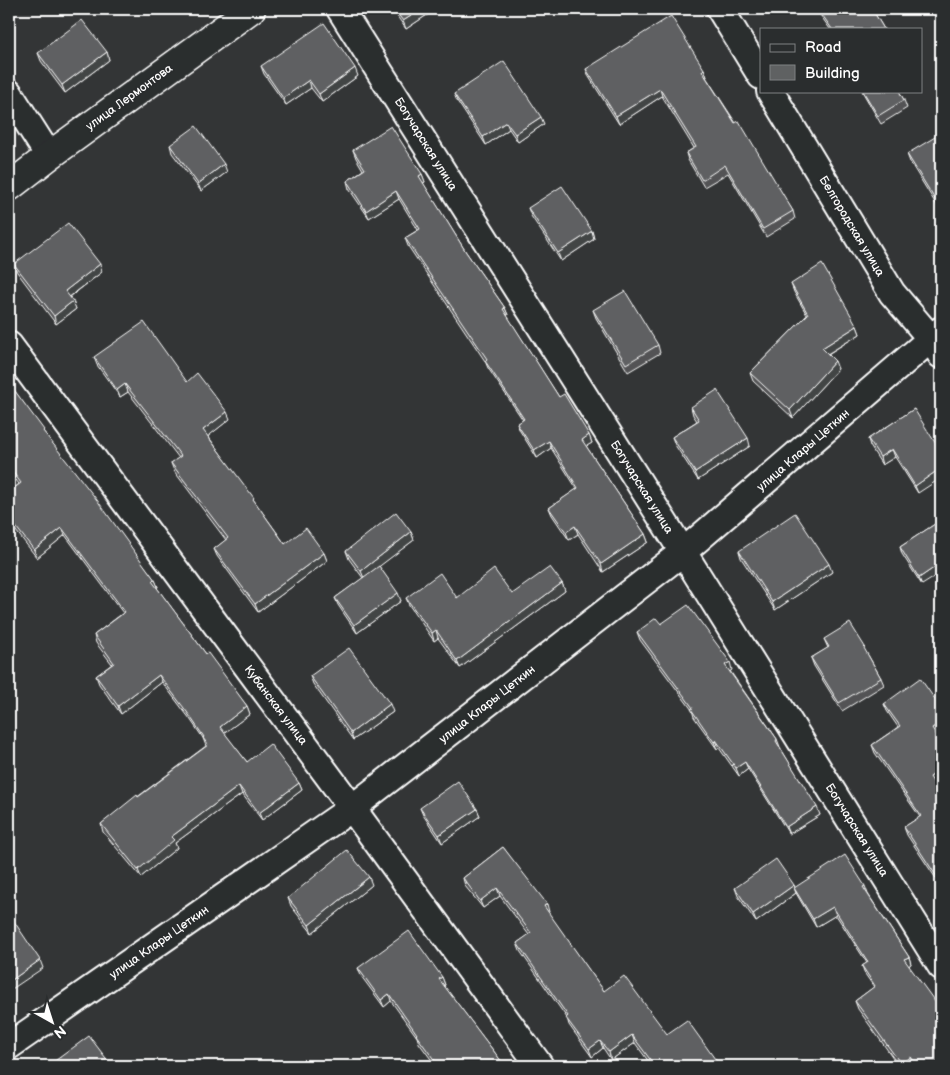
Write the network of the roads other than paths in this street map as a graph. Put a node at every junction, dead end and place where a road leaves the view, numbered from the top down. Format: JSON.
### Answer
{"nodes":[{"id":1,"x":251,"y":9,"type":"edge"},
{"id":2,"x":340,"y":9,"type":"edge"},
{"id":3,"x":720,"y":9,"type":"edge"},
{"id":4,"x":760,"y":74,"type":"edge"},
{"id":5,"x":771,"y":92,"type":"edge"},
{"id":6,"x":9,"y":93,"type":"edge"},
{"id":7,"x":49,"y":156,"type":"junction"},
{"id":8,"x":9,"y":187,"type":"edge"},
{"id":9,"x":938,"y":342,"type":"edge"},
{"id":10,"x":9,"y":345,"type":"edge"},
{"id":11,"x":683,"y":552,"type":"junction"},
{"id":12,"x":352,"y":808,"type":"junction"},
{"id":13,"x":941,"y":966,"type":"edge"},
{"id":14,"x":9,"y":1046,"type":"edge"},
{"id":15,"x":540,"y":1066,"type":"edge"}],
"edges":[{"from":1,"to":7,"type":"street","name":"улица Лермонтова"},
{"from":2,"to":11,"type":"street","name":"Богучарская улица"},
{"from":3,"to":4,"type":"street"},
{"from":5,"to":9,"type":"street","name":"Белгородская улица"},
{"from":6,"to":7,"type":"street"},
{"from":7,"to":8,"type":"street","name":"улица Лермонтова"},
{"from":9,"to":11,"type":"street","name":"улица Клары Цеткин"},
{"from":10,"to":12,"type":"street","name":"Кубанская улица"},
{"from":11,"to":12,"type":"street","name":"улица Клары Цеткин"},
{"from":11,"to":13,"type":"street","name":"Богучарская улица"},
{"from":12,"to":14,"type":"street","name":"улица Клары Цеткин"},
{"from":12,"to":15,"type":"street","name":"Кубанская улица"}]}
